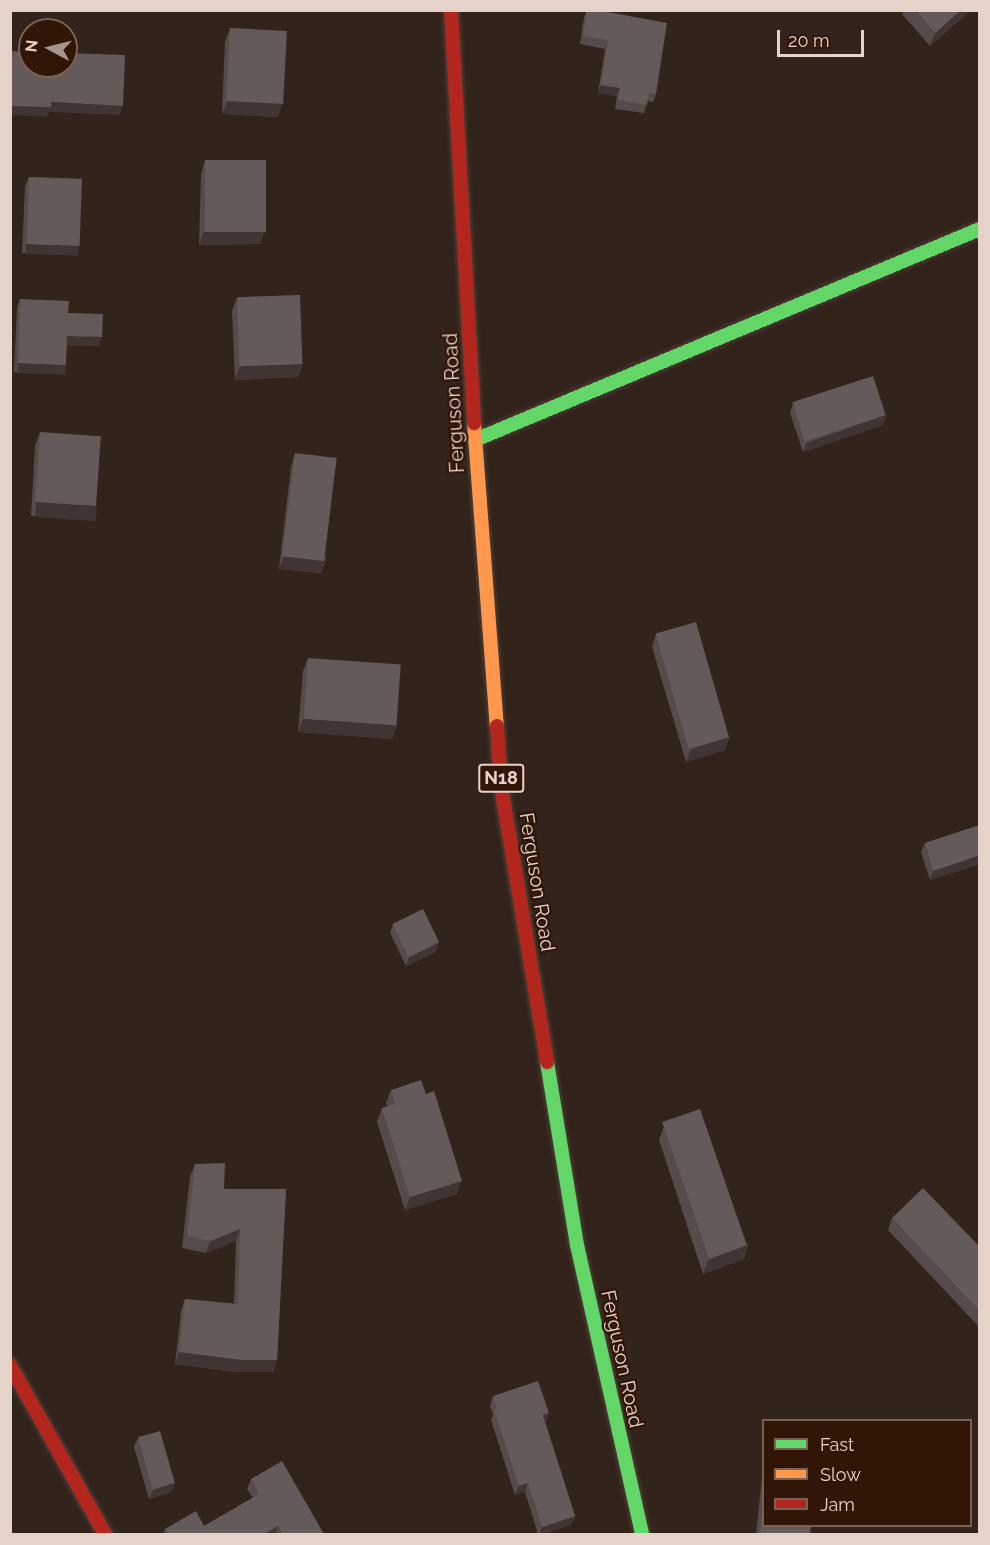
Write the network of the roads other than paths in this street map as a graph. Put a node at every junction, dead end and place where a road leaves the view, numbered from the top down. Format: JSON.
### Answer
{"nodes":[{"id":1,"x":451,"y":10,"type":"edge"},
{"id":2,"x":980,"y":229,"type":"edge"},
{"id":3,"x":475,"y":440,"type":"junction"},
{"id":4,"x":10,"y":1365,"type":"edge"},
{"id":5,"x":105,"y":1534,"type":"edge"},
{"id":6,"x":642,"y":1534,"type":"edge"}],
"edges":[{"from":1,"to":3,"type":"main road","name":"Ferguson Road","number":"N18"},
{"from":2,"to":3,"type":"main road"},
{"from":3,"to":6,"type":"main road","name":"Ferguson Road","number":"N18"},
{"from":4,"to":5,"type":"main road"}]}
